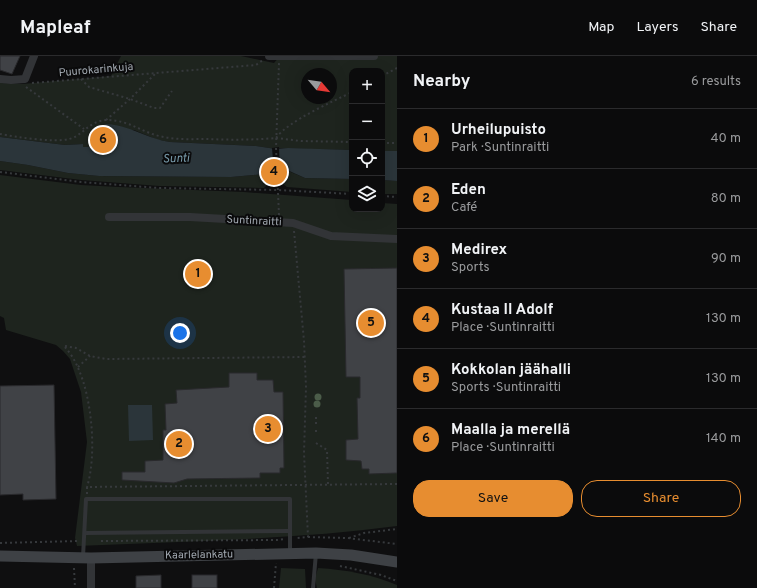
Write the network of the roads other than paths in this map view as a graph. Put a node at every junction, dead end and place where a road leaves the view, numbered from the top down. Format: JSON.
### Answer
{"nodes":[{"id":1,"x":34,"y":56,"type":"edge"},
{"id":2,"x":270,"y":56,"type":"edge"},
{"id":3,"x":374,"y":56,"type":"edge"},
{"id":4,"x":0,"y":79,"type":"edge"},
{"id":5,"x":108,"y":217,"type":"dead end"},
{"id":6,"x":397,"y":239,"type":"edge"},
{"id":7,"x":290,"y":531,"type":"junction"},
{"id":8,"x":85,"y":533,"type":"junction"},
{"id":9,"x":316,"y":553,"type":"junction"},
{"id":10,"x":290,"y":554,"type":"junction"},
{"id":11,"x":0,"y":556,"type":"edge"},
{"id":12,"x":87,"y":558,"type":"junction"},
{"id":13,"x":397,"y":562,"type":"edge"},
{"id":14,"x":91,"y":588,"type":"edge"},
{"id":15,"x":313,"y":588,"type":"edge"}],
"edges":[{"from":1,"to":4,"type":"street"},
{"from":2,"to":3,"type":"street"},
{"from":5,"to":6,"type":"street","name":"Suntinraitti"},
{"from":7,"to":8,"type":"lane"},
{"from":7,"to":8,"type":"lane"},
{"from":7,"to":10,"type":"lane"},
{"from":8,"to":12,"type":"lane"},
{"from":9,"to":10,"type":"main road","name":"Kaarlelankatu"},
{"from":9,"to":13,"type":"main road","name":"Kaarlelankatu"},
{"from":9,"to":15,"type":"lane"},
{"from":10,"to":12,"type":"main road","name":"Kaarlelankatu"},
{"from":11,"to":12,"type":"main road","name":"Kaarlelankatu"},
{"from":12,"to":14,"type":"street"}]}
